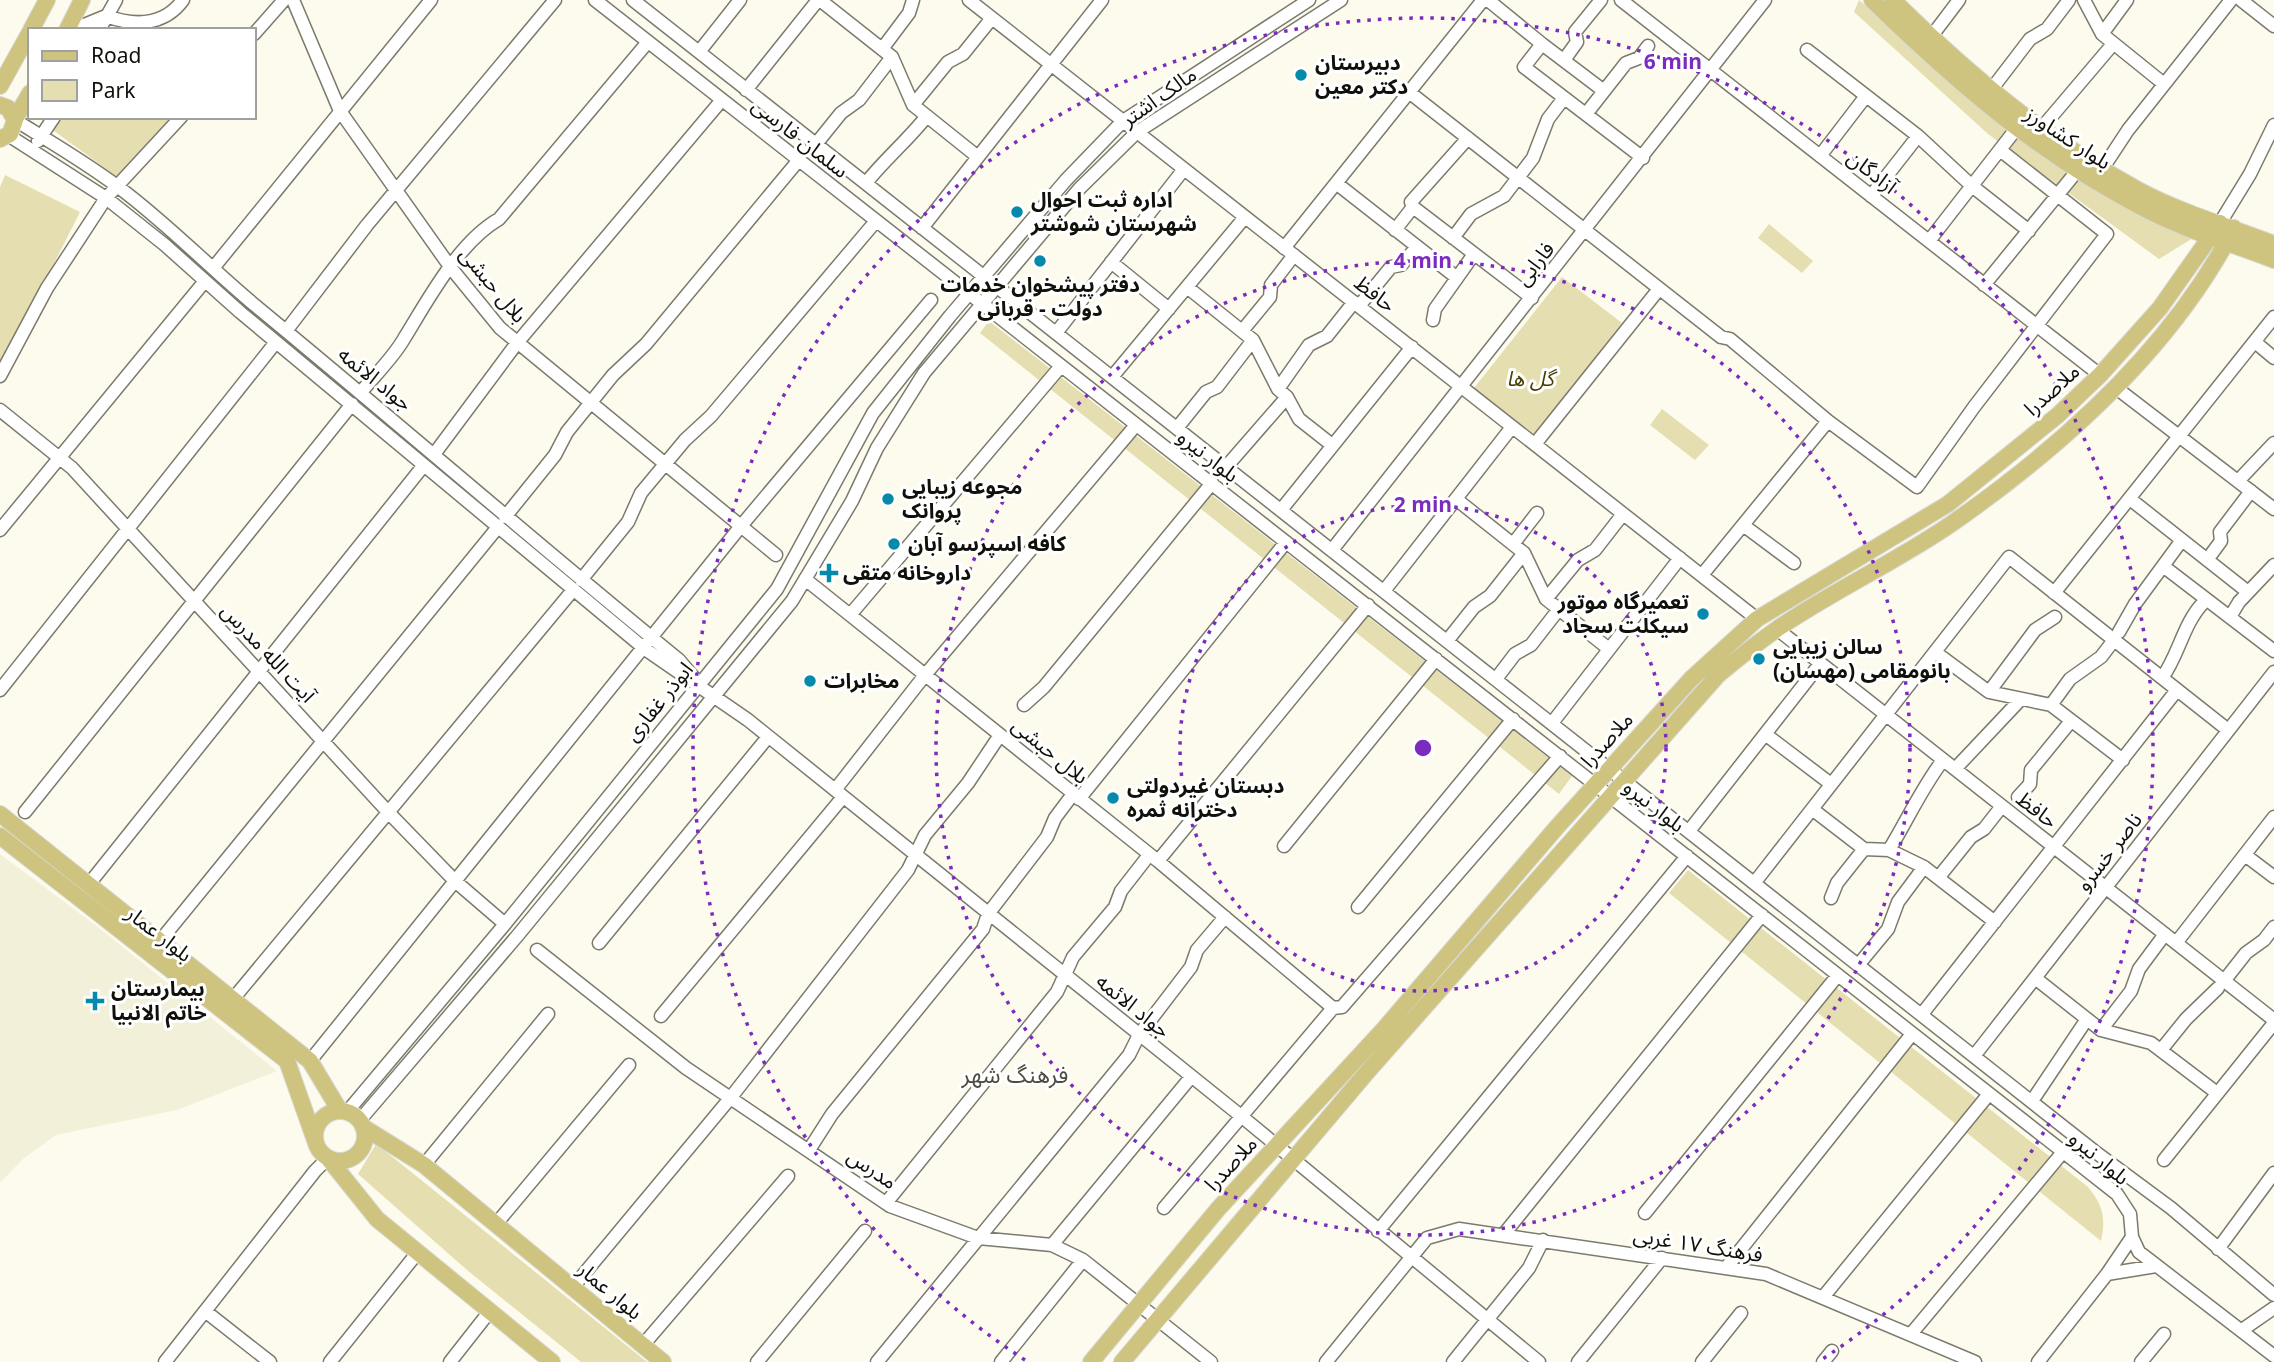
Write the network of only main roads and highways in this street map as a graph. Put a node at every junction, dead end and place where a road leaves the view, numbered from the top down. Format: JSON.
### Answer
{"nodes":[{"id":1,"x":47,"y":0,"type":"edge"},
{"id":2,"x":82,"y":0,"type":"edge"},
{"id":3,"x":1893,"y":0,"type":"edge"},
{"id":4,"x":1874,"y":1,"type":"edge"},
{"id":5,"x":32,"y":28,"type":"edge"},
{"id":6,"x":68,"y":28,"type":"edge"},
{"id":7,"x":28,"y":35,"type":"edge"},
{"id":8,"x":0,"y":86,"type":"edge"},
{"id":9,"x":28,"y":96,"type":"edge"},
{"id":10,"x":0,"y":105,"type":"edge"},
{"id":11,"x":7,"y":133,"type":"edge"},
{"id":12,"x":2223,"y":232,"type":"junction"},
{"id":13,"x":2274,"y":244,"type":"edge"},
{"id":14,"x":2274,"y":260,"type":"edge"},
{"id":15,"x":0,"y":814,"type":"edge"},
{"id":16,"x":3,"y":840,"type":"edge"},
{"id":17,"x":116,"y":916,"type":"junction"},
{"id":18,"x":352,"y":1118,"type":"junction"},
{"id":19,"x":322,"y":1152,"type":"junction"},
{"id":20,"x":552,"y":1362,"type":"edge"},
{"id":21,"x":663,"y":1362,"type":"edge"},
{"id":22,"x":1091,"y":1362,"type":"edge"},
{"id":23,"x":1122,"y":1362,"type":"edge"}],
"edges":[{"from":1,"to":5,"type":"main road"},
{"from":2,"to":6,"type":"main road"},
{"from":3,"to":12,"type":"main road","name":"بلوار کشاورز"},
{"from":4,"to":12,"type":"main road","name":"بلوار کشاورز"},
{"from":7,"to":8,"type":"main road"},
{"from":9,"to":11,"type":"main road"},
{"from":10,"to":11,"type":"main road"},
{"from":12,"to":13,"type":"main road","name":"بلوار کشاورز"},
{"from":12,"to":14,"type":"main road","name":"بلوار کشاورز"},
{"from":12,"to":22,"type":"main road","name":"ملاصدرا"},
{"from":12,"to":23,"type":"main road","name":"ملاصدرا"},
{"from":15,"to":17,"type":"main road","name":"بلوار عمار"},
{"from":16,"to":17,"type":"main road","name":"بلوار عمار"},
{"from":17,"to":18,"type":"main road","name":"بلوار عمار"},
{"from":17,"to":19,"type":"main road","name":"بلوار عمار"},
{"from":18,"to":19,"type":"main road"},
{"from":18,"to":19,"type":"main road"},
{"from":18,"to":21,"type":"main road","name":"بلوار عمار"},
{"from":19,"to":20,"type":"main road","name":"بلوار عمار"}]}
